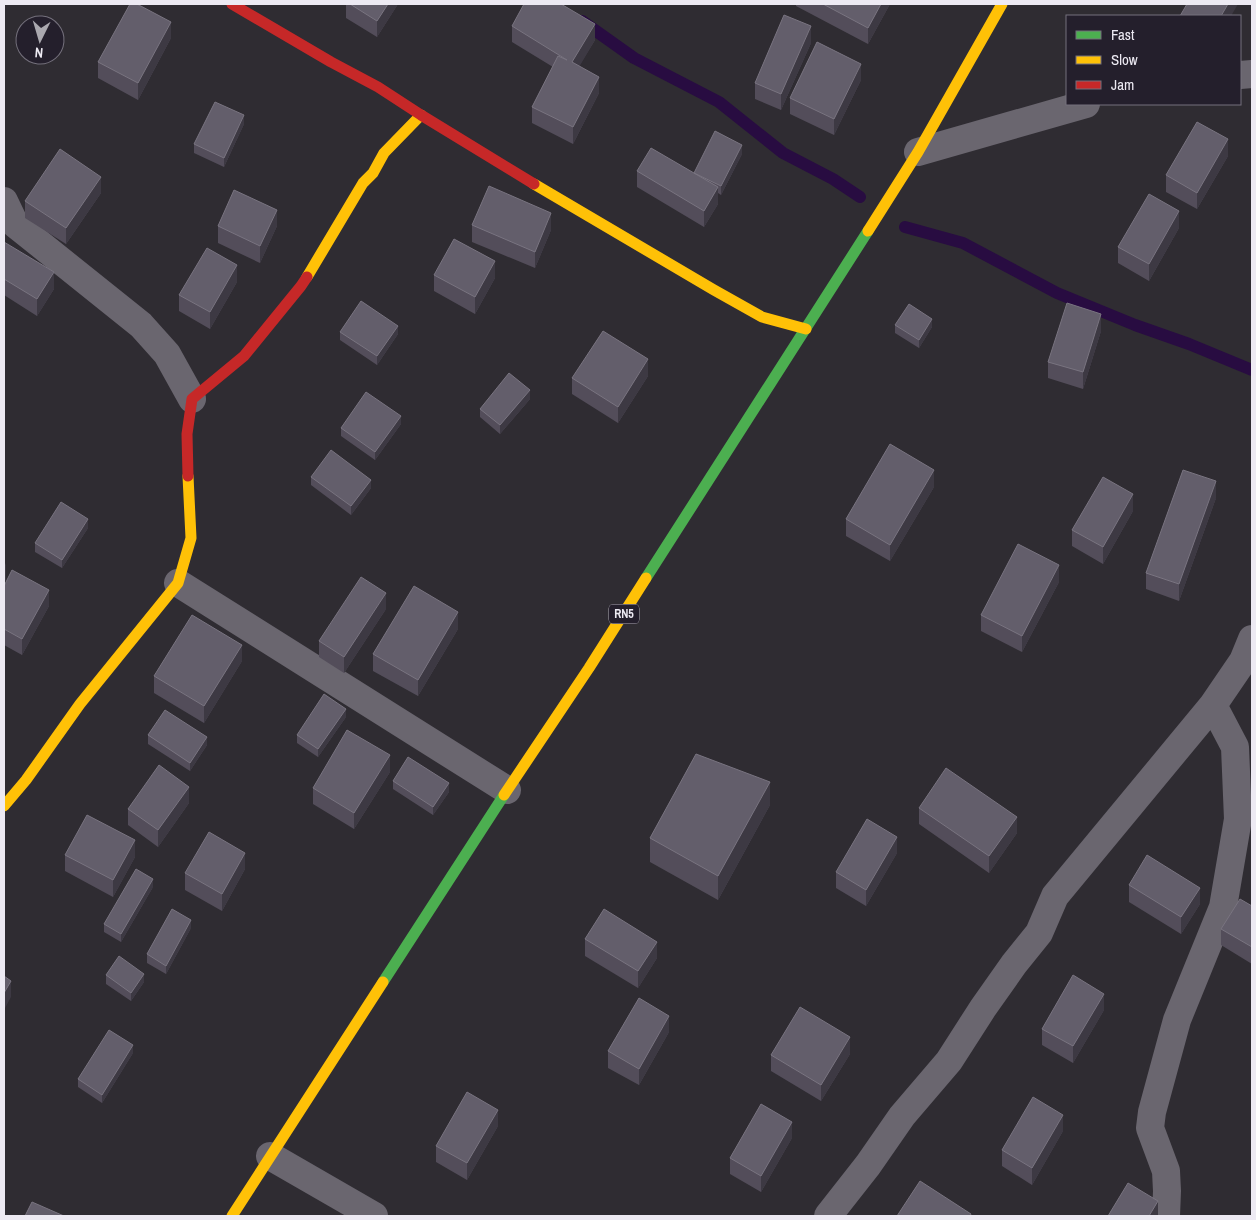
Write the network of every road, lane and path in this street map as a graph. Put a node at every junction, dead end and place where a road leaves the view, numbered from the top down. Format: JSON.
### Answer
{"nodes":[{"id":1,"x":232,"y":4,"type":"edge"},
{"id":2,"x":1002,"y":4,"type":"edge"},
{"id":3,"x":1082,"y":105,"type":"edge"},
{"id":4,"x":421,"y":116,"type":"junction"},
{"id":5,"x":918,"y":152,"type":"junction"},
{"id":6,"x":8,"y":220,"type":"edge"},
{"id":7,"x":806,"y":329,"type":"junction"},
{"id":8,"x":192,"y":399,"type":"junction"},
{"id":9,"x":178,"y":583,"type":"junction"},
{"id":10,"x":1252,"y":639,"type":"edge"},
{"id":11,"x":1212,"y":705,"type":"junction"},
{"id":12,"x":508,"y":790,"type":"junction"},
{"id":13,"x":4,"y":806,"type":"edge"},
{"id":14,"x":270,"y":1156,"type":"junction"},
{"id":15,"x":232,"y":1216,"type":"edge"},
{"id":16,"x":374,"y":1216,"type":"edge"},
{"id":17,"x":828,"y":1216,"type":"edge"},
{"id":18,"x":1166,"y":1216,"type":"edge"}],
"edges":[{"from":1,"to":4,"type":"main road"},
{"from":2,"to":5,"type":"main road","number":"RN5"},
{"from":3,"to":5,"type":"street"},
{"from":4,"to":7,"type":"main road"},
{"from":4,"to":8,"type":"main road"},
{"from":5,"to":7,"type":"main road","number":"RN5"},
{"from":6,"to":8,"type":"street"},
{"from":7,"to":12,"type":"main road","number":"RN5"},
{"from":8,"to":9,"type":"main road"},
{"from":9,"to":12,"type":"street"},
{"from":9,"to":13,"type":"main road"},
{"from":10,"to":11,"type":"street"},
{"from":11,"to":17,"type":"street"},
{"from":11,"to":18,"type":"street"},
{"from":12,"to":14,"type":"main road","number":"RN5"},
{"from":14,"to":15,"type":"main road","number":"RN5"},
{"from":14,"to":16,"type":"street"}]}
